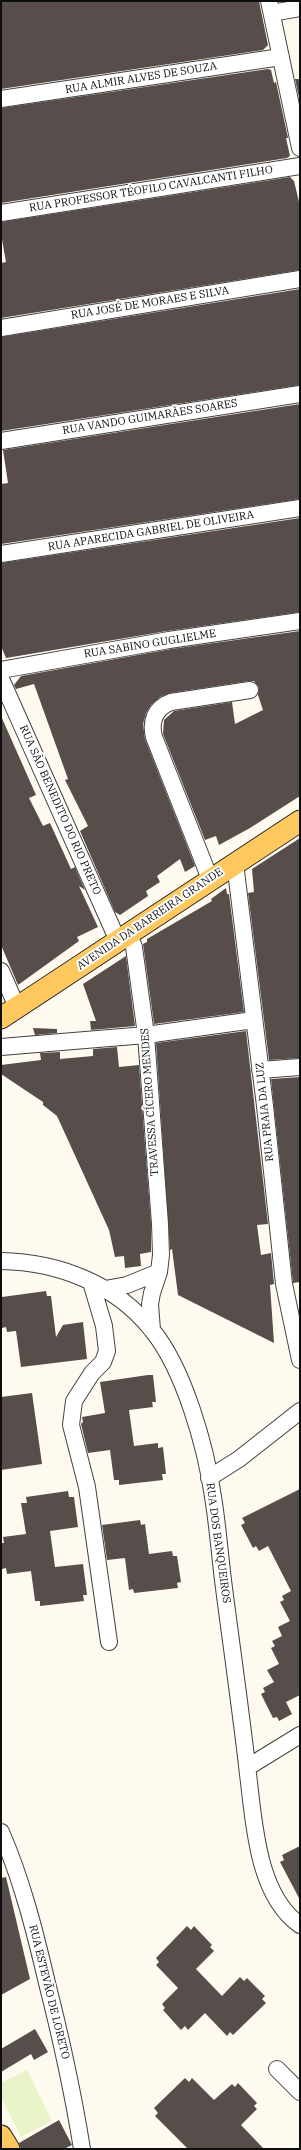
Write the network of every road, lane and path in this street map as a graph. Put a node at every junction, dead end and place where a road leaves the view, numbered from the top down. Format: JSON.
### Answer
{"nodes":[{"id":1,"x":271,"y":7,"type":"edge"},
{"id":2,"x":300,"y":8,"type":"edge"},
{"id":3,"x":281,"y":57,"type":"junction"},
{"id":4,"x":1,"y":99,"type":"edge"},
{"id":5,"x":300,"y":148,"type":"edge"},
{"id":6,"x":300,"y":166,"type":"edge"},
{"id":7,"x":1,"y":213,"type":"edge"},
{"id":8,"x":300,"y":279,"type":"edge"},
{"id":9,"x":1,"y":328,"type":"edge"},
{"id":10,"x":300,"y":394,"type":"edge"},
{"id":11,"x":1,"y":441,"type":"edge"},
{"id":12,"x":300,"y":508,"type":"edge"},
{"id":13,"x":1,"y":554,"type":"edge"},
{"id":14,"x":300,"y":621,"type":"edge"},
{"id":15,"x":1,"y":678,"type":"edge"},
{"id":16,"x":250,"y":690,"type":"dead end"},
{"id":17,"x":300,"y":820,"type":"edge"},
{"id":18,"x":235,"y":863,"type":"junction"},
{"id":19,"x":210,"y":879,"type":"junction"},
{"id":20,"x":123,"y":937,"type":"junction"},
{"id":21,"x":1,"y":971,"type":"edge"},
{"id":22,"x":9,"y":1013,"type":"edge"},
{"id":23,"x":254,"y":1020,"type":"junction"},
{"id":24,"x":146,"y":1034,"type":"junction"},
{"id":25,"x":1,"y":1046,"type":"edge"},
{"id":26,"x":300,"y":1067,"type":"edge"},
{"id":27,"x":260,"y":1070,"type":"junction"},
{"id":28,"x":1,"y":1261,"type":"edge"},
{"id":29,"x":159,"y":1272,"type":"junction"},
{"id":30,"x":98,"y":1285,"type":"junction"},
{"id":31,"x":152,"y":1330,"type":"junction"},
{"id":32,"x":300,"y":1360,"type":"edge"},
{"id":33,"x":300,"y":1411,"type":"edge"},
{"id":34,"x":209,"y":1478,"type":"junction"},
{"id":35,"x":109,"y":1642,"type":"dead end"},
{"id":36,"x":300,"y":1735,"type":"edge"},
{"id":37,"x":248,"y":1767,"type":"junction"},
{"id":38,"x":2,"y":1835,"type":"edge"},
{"id":39,"x":300,"y":1925,"type":"edge"},
{"id":40,"x":277,"y":2069,"type":"dead end"},
{"id":41,"x":300,"y":2092,"type":"edge"},
{"id":42,"x":1,"y":2136,"type":"edge"},
{"id":43,"x":9,"y":2149,"type":"edge"},
{"id":44,"x":82,"y":2149,"type":"edge"}],
"edges":[{"from":1,"to":2,"type":"street"},
{"from":1,"to":3,"type":"street"},
{"from":3,"to":4,"type":"street","name":"RUA ALMIR ALVES DE SOUZA"},
{"from":3,"to":5,"type":"street"},
{"from":6,"to":7,"type":"street","name":"RUA PROFESSOR TÉOFILO CAVALCANTI FILHO"},
{"from":8,"to":9,"type":"street","name":"RUA JOSÉ DE MORAES E SILVA"},
{"from":10,"to":11,"type":"street","name":"RUA VANDO GUIMARÃES SOARES"},
{"from":12,"to":13,"type":"street","name":"RUA APARECIDA GABRIEL DE OLIVEIRA"},
{"from":14,"to":15,"type":"street","name":"RUA SABINO GUGLIELME"},
{"from":15,"to":20,"type":"street","name":"RUA SÃO BENEDITO DO RIO PRETO"},
{"from":16,"to":19,"type":"street"},
{"from":17,"to":18,"type":"main road","name":"AVENIDA DA BARREIRA GRANDE"},
{"from":18,"to":19,"type":"main road","name":"AVENIDA DA BARREIRA GRANDE"},
{"from":18,"to":23,"type":"street","name":"RUA PRAIA DA LUZ"},
{"from":19,"to":20,"type":"main road","name":"AVENIDA DA BARREIRA GRANDE"},
{"from":20,"to":22,"type":"main road","name":"AVENIDA DA BARREIRA GRANDE"},
{"from":20,"to":24,"type":"street","name":"TRAVESSA CÍCERO MENDES"},
{"from":21,"to":22,"type":"street"},
{"from":23,"to":24,"type":"street"},
{"from":23,"to":27,"type":"street","name":"RUA PRAIA DA LUZ"},
{"from":24,"to":25,"type":"street"},
{"from":24,"to":29,"type":"street","name":"TRAVESSA CÍCERO MENDES"},
{"from":26,"to":27,"type":"street"},
{"from":27,"to":32,"type":"street","name":"RUA PRAIA DA LUZ"},
{"from":28,"to":30,"type":"street","name":"RUA DOS BANQUEIROS"},
{"from":29,"to":30,"type":"street"},
{"from":29,"to":31,"type":"street","name":"TRAVESSA CÍCERO MENDES"},
{"from":30,"to":31,"type":"street","name":"RUA DOS BANQUEIROS"},
{"from":30,"to":35,"type":"street"},
{"from":31,"to":34,"type":"street","name":"RUA DOS BANQUEIROS"},
{"from":33,"to":34,"type":"street"},
{"from":34,"to":37,"type":"street","name":"RUA DOS BANQUEIROS"},
{"from":36,"to":37,"type":"street"},
{"from":37,"to":39,"type":"street","name":"RUA DOS BANQUEIROS"},
{"from":38,"to":44,"type":"street","name":"RUA ESTEVÃO DE LORETO"},
{"from":40,"to":41,"type":"street"},
{"from":42,"to":43,"type":"main road"}]}
